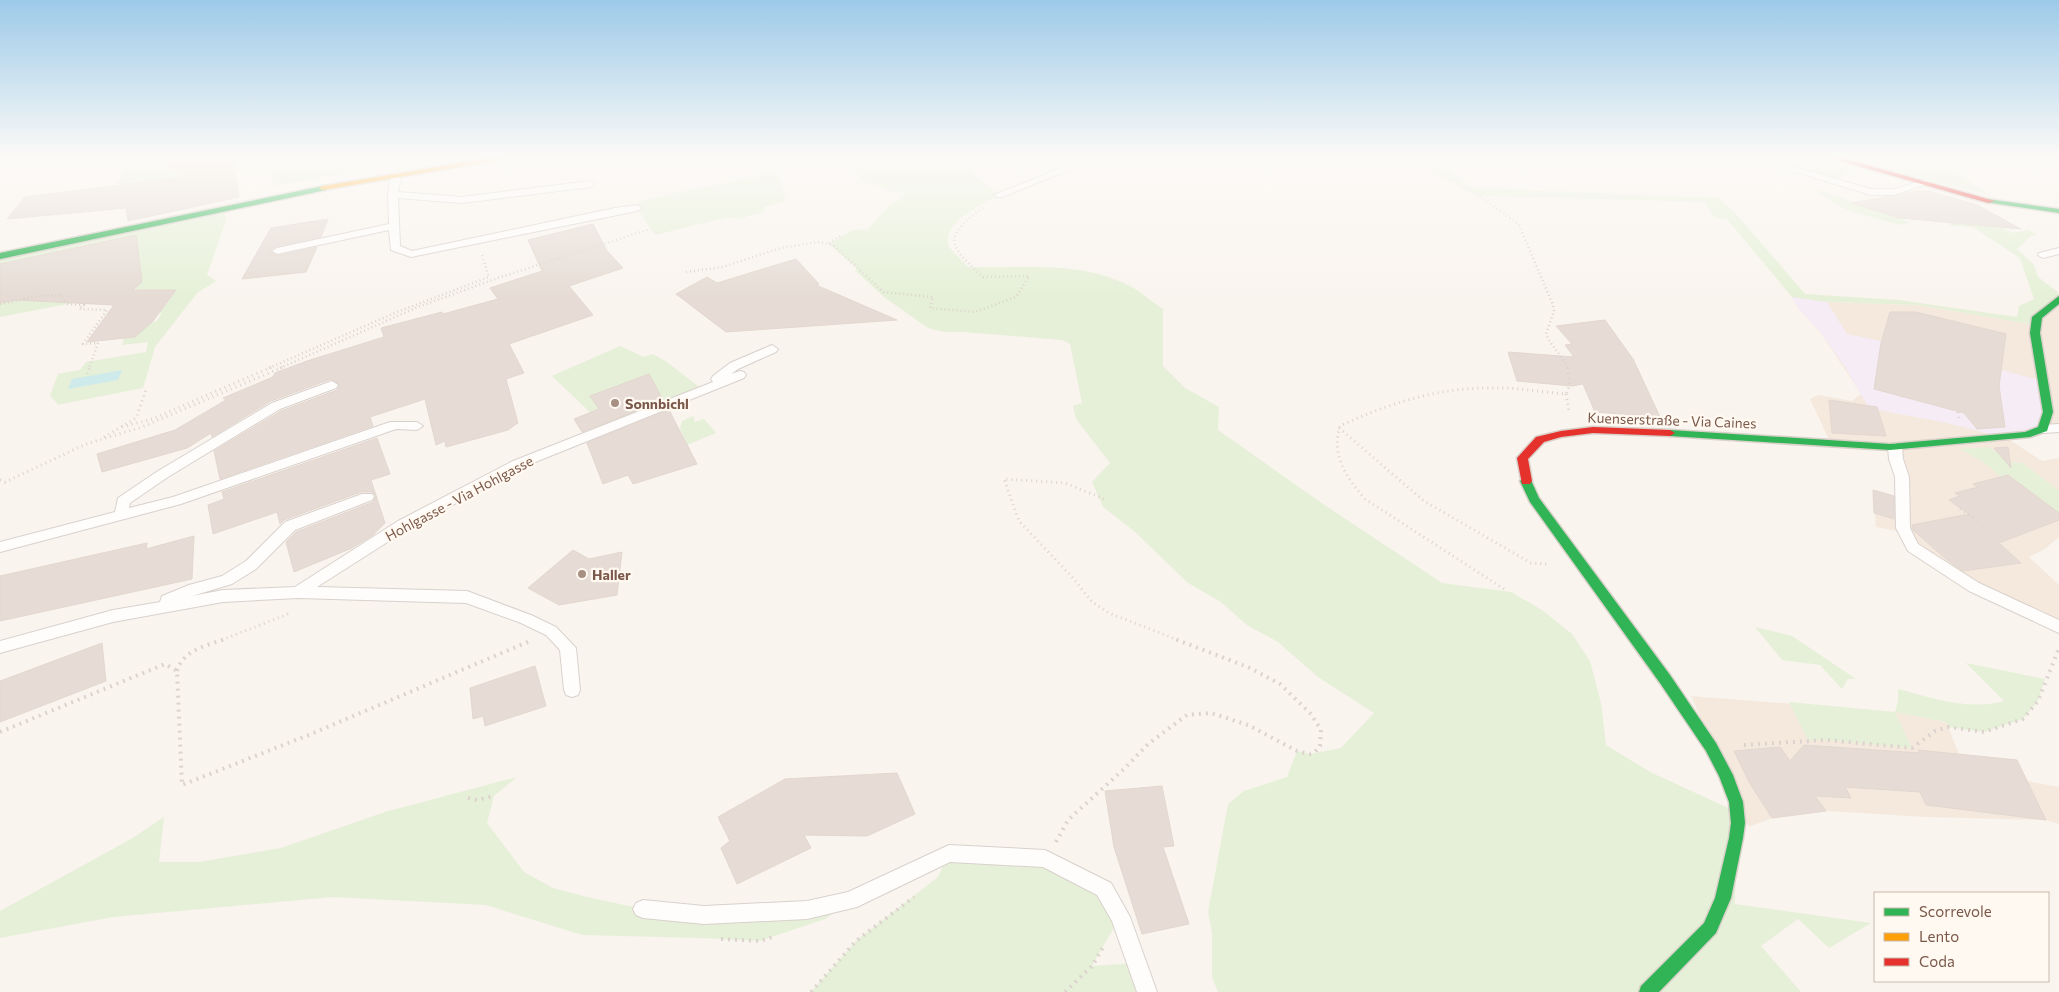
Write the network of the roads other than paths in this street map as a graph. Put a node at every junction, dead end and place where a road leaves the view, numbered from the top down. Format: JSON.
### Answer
{"nodes":[{"id":1,"x":235,"y":204,"type":"edge"},
{"id":2,"x":393,"y":204,"type":"edge"},
{"id":3,"x":2016,"y":204,"type":"edge"},
{"id":4,"x":637,"y":208,"type":"dead end"},
{"id":5,"x":2059,"y":211,"type":"edge"},
{"id":6,"x":394,"y":226,"type":"junction"},
{"id":7,"x":517,"y":243,"type":"dead end"},
{"id":8,"x":277,"y":251,"type":"dead end"},
{"id":9,"x":402,"y":251,"type":"junction"},
{"id":10,"x":2059,"y":251,"type":"edge"},
{"id":11,"x":2042,"y":255,"type":"dead end"},
{"id":12,"x":0,"y":256,"type":"edge"},
{"id":13,"x":2059,"y":299,"type":"edge"},
{"id":14,"x":772,"y":349,"type":"dead end"},
{"id":15,"x":740,"y":375,"type":"dead end"},
{"id":16,"x":332,"y":385,"type":"dead end"},
{"id":17,"x":710,"y":387,"type":"junction"},
{"id":18,"x":417,"y":426,"type":"dead end"},
{"id":19,"x":2059,"y":428,"type":"edge"},
{"id":20,"x":2043,"y":429,"type":"junction"},
{"id":21,"x":1894,"y":447,"type":"junction"},
{"id":22,"x":367,"y":497,"type":"dead end"},
{"id":23,"x":122,"y":516,"type":"junction"},
{"id":24,"x":0,"y":547,"type":"edge"},
{"id":25,"x":298,"y":592,"type":"junction"},
{"id":26,"x":146,"y":609,"type":"junction"},
{"id":27,"x":2059,"y":627,"type":"edge"},
{"id":28,"x":0,"y":646,"type":"edge"},
{"id":29,"x":572,"y":690,"type":"dead end"},
{"id":30,"x":643,"y":909,"type":"dead end"},
{"id":31,"x":1146,"y":992,"type":"edge"},
{"id":32,"x":1647,"y":992,"type":"edge"}],
"edges":[{"from":1,"to":12,"type":"street"},
{"from":2,"to":6,"type":"lane"},
{"from":3,"to":5,"type":"street"},
{"from":4,"to":9,"type":"lane"},
{"from":6,"to":8,"type":"lane"},
{"from":6,"to":9,"type":"lane"},
{"from":7,"to":9,"type":"lane"},
{"from":10,"to":11,"type":"lane"},
{"from":13,"to":20,"type":"street"},
{"from":14,"to":17,"type":"lane"},
{"from":15,"to":17,"type":"lane","name":"Hohlgasse - Via Hohlgasse"},
{"from":16,"to":23,"type":"lane"},
{"from":17,"to":25,"type":"lane","name":"Hohlgasse - Via Hohlgasse"},
{"from":18,"to":23,"type":"lane"},
{"from":19,"to":20,"type":"lane"},
{"from":20,"to":21,"type":"street","name":"Kuenserstraße - Via Caines"},
{"from":21,"to":27,"type":"lane"},
{"from":21,"to":32,"type":"street","name":"Kuenserstraße - Via Caines"},
{"from":22,"to":26,"type":"lane"},
{"from":23,"to":24,"type":"lane"},
{"from":25,"to":26,"type":"lane","name":"Hohlgasse - Via Hohlgasse"},
{"from":25,"to":29,"type":"lane","name":"Hohlgasse - Via Hohlgasse"},
{"from":26,"to":28,"type":"lane","name":"Hohlgasse - Via Hohlgasse"},
{"from":30,"to":31,"type":"lane"}]}
